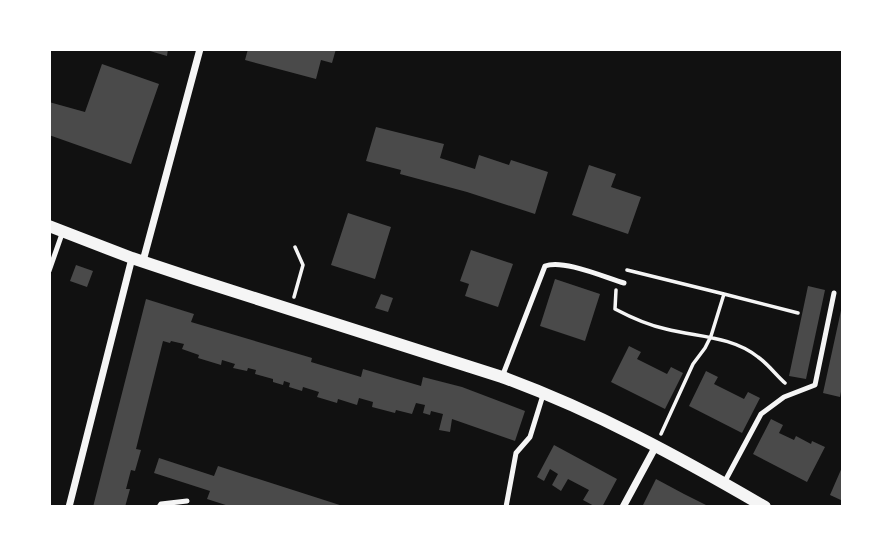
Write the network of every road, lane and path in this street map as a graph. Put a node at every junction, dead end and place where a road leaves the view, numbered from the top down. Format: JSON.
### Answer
{"nodes":[{"id":1,"x":200,"y":49,"type":"edge"},
{"id":2,"x":49,"y":226,"type":"edge"},
{"id":3,"x":63,"y":231,"type":"junction"},
{"id":4,"x":295,"y":247,"type":"dead end"},
{"id":5,"x":137,"y":260,"type":"junction"},
{"id":6,"x":49,"y":271,"type":"edge"},
{"id":7,"x":621,"y":282,"type":"junction"},
{"id":8,"x":834,"y":293,"type":"dead end"},
{"id":9,"x":724,"y":294,"type":"junction"},
{"id":10,"x":292,"y":309,"type":"junction"},
{"id":11,"x":798,"y":313,"type":"dead end"},
{"id":12,"x":711,"y":336,"type":"junction"},
{"id":13,"x":502,"y":377,"type":"junction"},
{"id":14,"x":544,"y":392,"type":"junction"},
{"id":15,"x":795,"y":392,"type":"junction"},
{"id":16,"x":656,"y":446,"type":"junction"},
{"id":17,"x":724,"y":483,"type":"junction"},
{"id":18,"x":187,"y":501,"type":"dead end"},
{"id":19,"x":69,"y":507,"type":"edge"},
{"id":20,"x":159,"y":507,"type":"edge"},
{"id":21,"x":506,"y":507,"type":"edge"},
{"id":22,"x":623,"y":507,"type":"edge"},
{"id":23,"x":765,"y":507,"type":"edge"}],
"edges":[{"from":1,"to":5,"type":"street"},
{"from":2,"to":3,"type":"street"},
{"from":3,"to":5,"type":"street"},
{"from":3,"to":6,"type":"lane"},
{"from":4,"to":10,"type":"path"},
{"from":5,"to":10,"type":"street"},
{"from":5,"to":19,"type":"street"},
{"from":7,"to":9,"type":"path"},
{"from":7,"to":12,"type":"path"},
{"from":7,"to":13,"type":"lane"},
{"from":8,"to":15,"type":"lane"},
{"from":9,"to":11,"type":"path"},
{"from":9,"to":12,"type":"path"},
{"from":10,"to":13,"type":"street"},
{"from":12,"to":15,"type":"path"},
{"from":12,"to":16,"type":"path"},
{"from":13,"to":14,"type":"street"},
{"from":14,"to":16,"type":"street"},
{"from":14,"to":21,"type":"lane"},
{"from":15,"to":17,"type":"lane"},
{"from":16,"to":17,"type":"street"},
{"from":16,"to":22,"type":"street"},
{"from":17,"to":23,"type":"street"},
{"from":18,"to":20,"type":"lane"}]}
